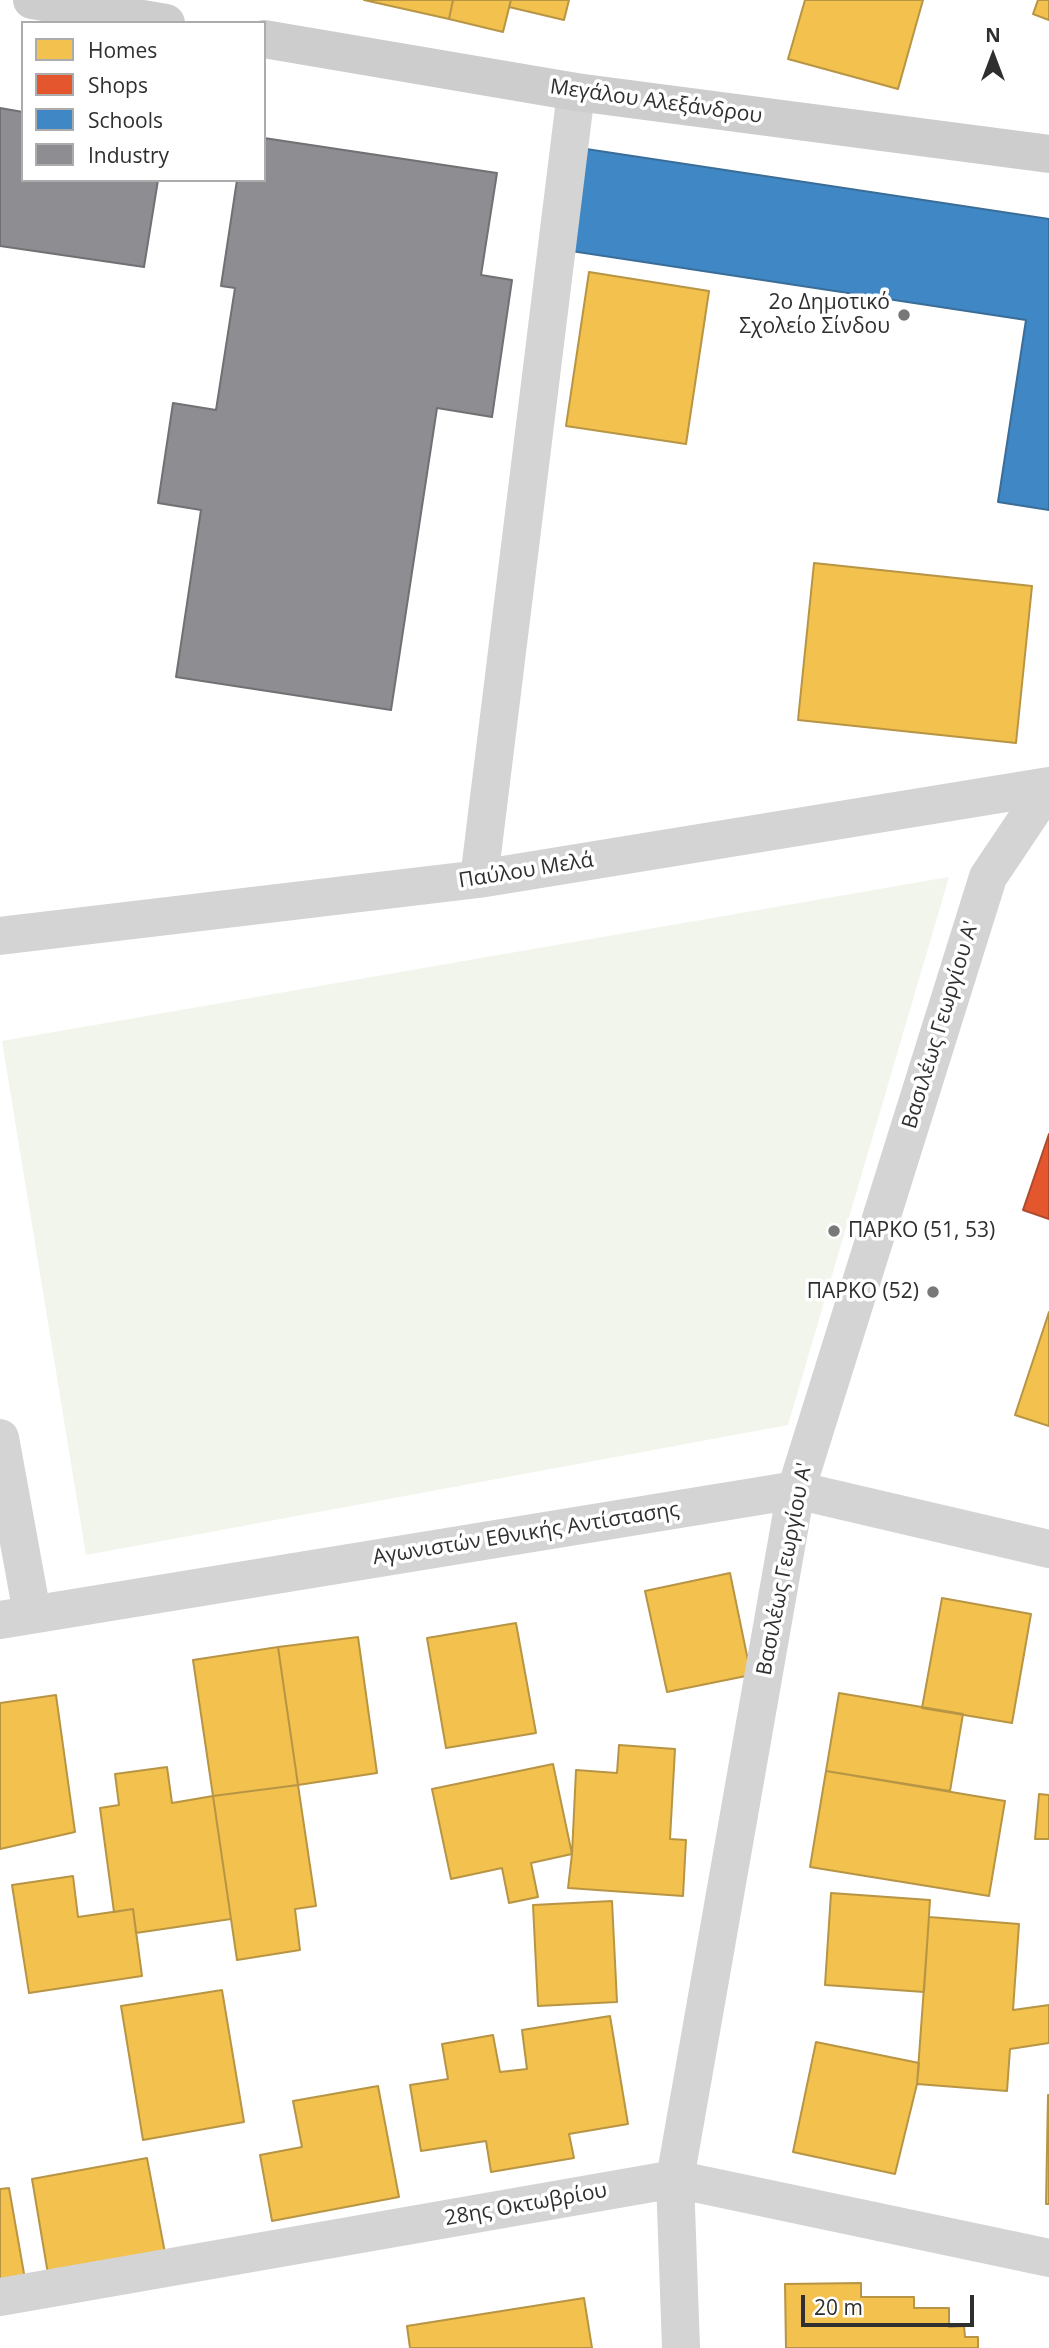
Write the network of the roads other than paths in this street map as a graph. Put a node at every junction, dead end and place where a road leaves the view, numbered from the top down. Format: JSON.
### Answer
{"nodes":[{"id":1,"x":32,"y":0,"type":"edge"},
{"id":2,"x":154,"y":21,"type":"edge"},
{"id":3,"x":266,"y":39,"type":"edge"},
{"id":4,"x":576,"y":92,"type":"junction"},
{"id":5,"x":1049,"y":154,"type":"edge"},
{"id":6,"x":1049,"y":786,"type":"edge"},
{"id":7,"x":479,"y":879,"type":"junction"},
{"id":8,"x":0,"y":936,"type":"edge"},
{"id":9,"x":0,"y":1438,"type":"edge"},
{"id":10,"x":796,"y":1490,"type":"junction"},
{"id":11,"x":1049,"y":1549,"type":"edge"},
{"id":12,"x":16,"y":1617,"type":"edge"},
{"id":13,"x":676,"y":2179,"type":"junction"},
{"id":14,"x":1049,"y":2258,"type":"edge"},
{"id":15,"x":0,"y":2297,"type":"edge"},
{"id":16,"x":681,"y":2348,"type":"edge"}],
"edges":[{"from":1,"to":2,"type":"street"},
{"from":3,"to":4,"type":"street","name":"Μεγάλου Αλεξάνδρου"},
{"from":4,"to":5,"type":"street","name":"Μεγάλου Αλεξάνδρου"},
{"from":4,"to":7,"type":"street"},
{"from":6,"to":7,"type":"street","name":"Παύλου Μελά"},
{"from":6,"to":10,"type":"street","name":"Βασιλέως Γεωργίου Α'"},
{"from":7,"to":8,"type":"street","name":"Παύλου Μελά"},
{"from":9,"to":12,"type":"street"},
{"from":10,"to":11,"type":"street","name":"Αγωνιστών Εθνικής Αντίστασης"},
{"from":10,"to":12,"type":"street","name":"Αγωνιστών Εθνικής Αντίστασης"},
{"from":10,"to":13,"type":"street","name":"Βασιλέως Γεωργίου Α'"},
{"from":13,"to":14,"type":"street","name":"28ης Οκτωβρίου"},
{"from":13,"to":15,"type":"street","name":"28ης Οκτωβρίου"},
{"from":13,"to":16,"type":"street","name":"Βασιλέως Γεωργίου Α'"}]}
